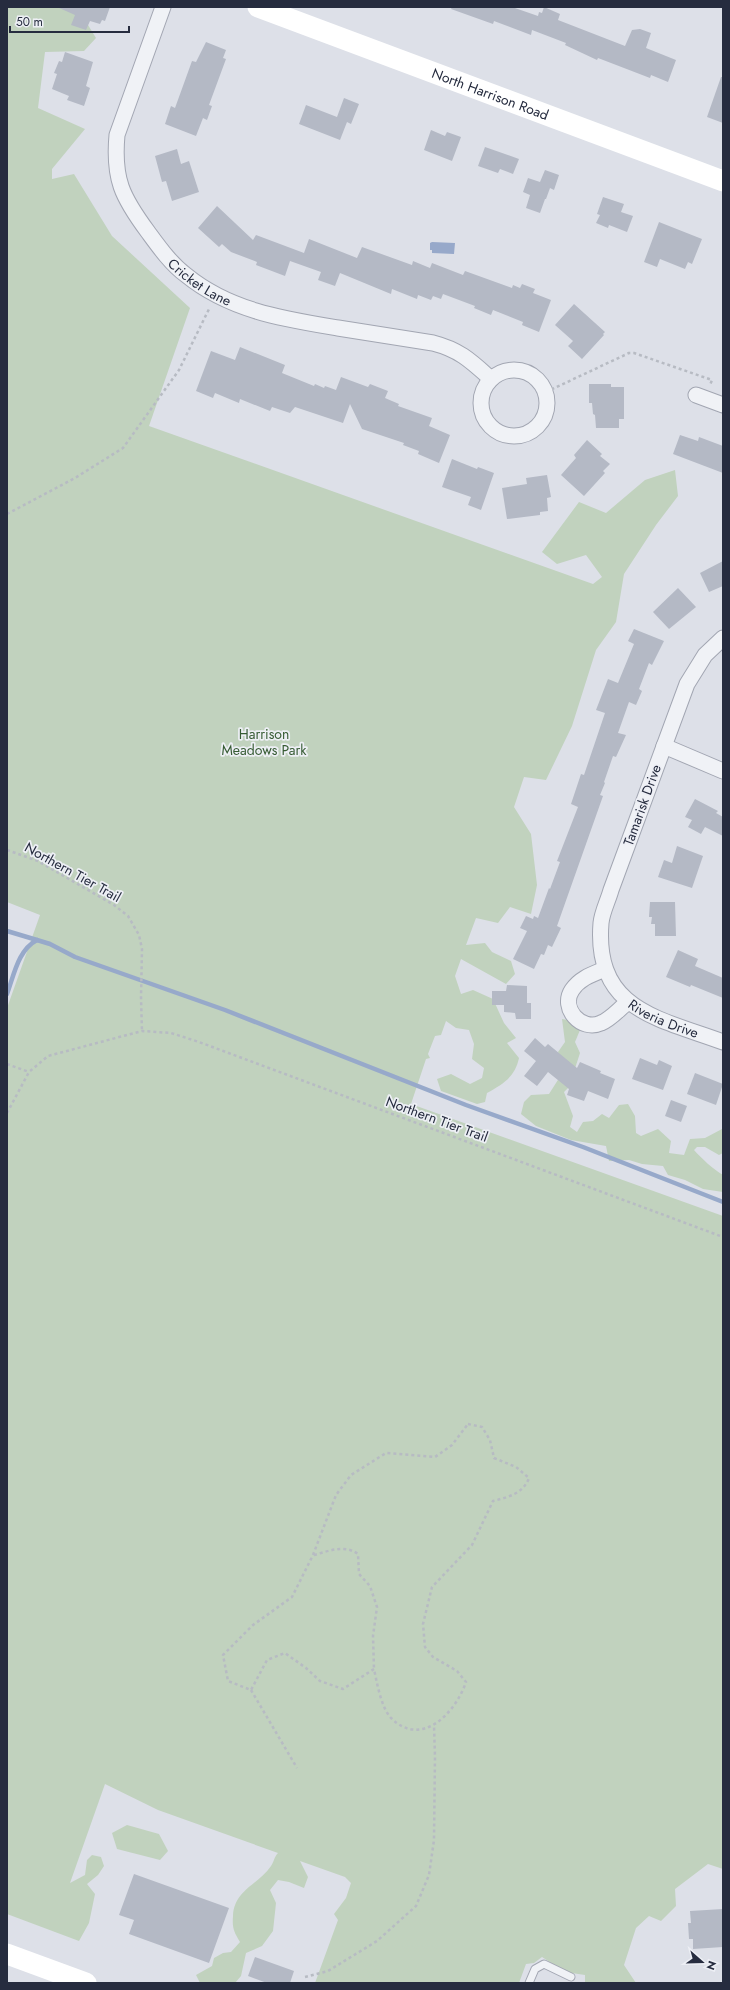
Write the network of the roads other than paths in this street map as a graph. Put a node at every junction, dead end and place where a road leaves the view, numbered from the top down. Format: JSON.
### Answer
{"nodes":[{"id":1,"x":163,"y":7,"type":"edge"},
{"id":2,"x":258,"y":7,"type":"edge"},
{"id":3,"x":283,"y":12,"type":"edge"},
{"id":4,"x":723,"y":181,"type":"edge"},
{"id":5,"x":491,"y":379,"type":"junction"},
{"id":6,"x":701,"y":397,"type":"road end"},
{"id":7,"x":723,"y":405,"type":"edge"},
{"id":8,"x":723,"y":638,"type":"edge"},
{"id":9,"x":664,"y":746,"type":"junction"},
{"id":10,"x":723,"y":771,"type":"edge"},
{"id":11,"x":605,"y":969,"type":"junction"},
{"id":12,"x":613,"y":984,"type":"joint"},
{"id":13,"x":628,"y":1002,"type":"junction"},
{"id":14,"x":723,"y":1042,"type":"edge"},
{"id":15,"x":7,"y":1954,"type":"edge"},
{"id":16,"x":571,"y":1977,"type":"dead end"},
{"id":17,"x":81,"y":1982,"type":"edge"},
{"id":18,"x":529,"y":1983,"type":"edge"}],
"edges":[{"from":1,"to":5,"type":"street","name":"Cricket Lane"},
{"from":2,"to":3,"type":"street","name":"North Harrison Road"},
{"from":3,"to":4,"type":"street","name":"North Harrison Road"},
{"from":5,"to":5,"type":"street"},
{"from":6,"to":7,"type":"street"},
{"from":8,"to":9,"type":"street","name":"Tamarisk Drive"},
{"from":9,"to":10,"type":"street"},
{"from":9,"to":11,"type":"street","name":"Tamarisk Drive"},
{"from":11,"to":12,"type":"street","name":"Tamarisk Drive"},
{"from":11,"to":13,"type":"street"},
{"from":12,"to":13,"type":"street","name":"Riveria Drive"},
{"from":13,"to":14,"type":"street","name":"Riveria Drive"},
{"from":15,"to":17,"type":"street"},
{"from":16,"to":18,"type":"lane"}]}
